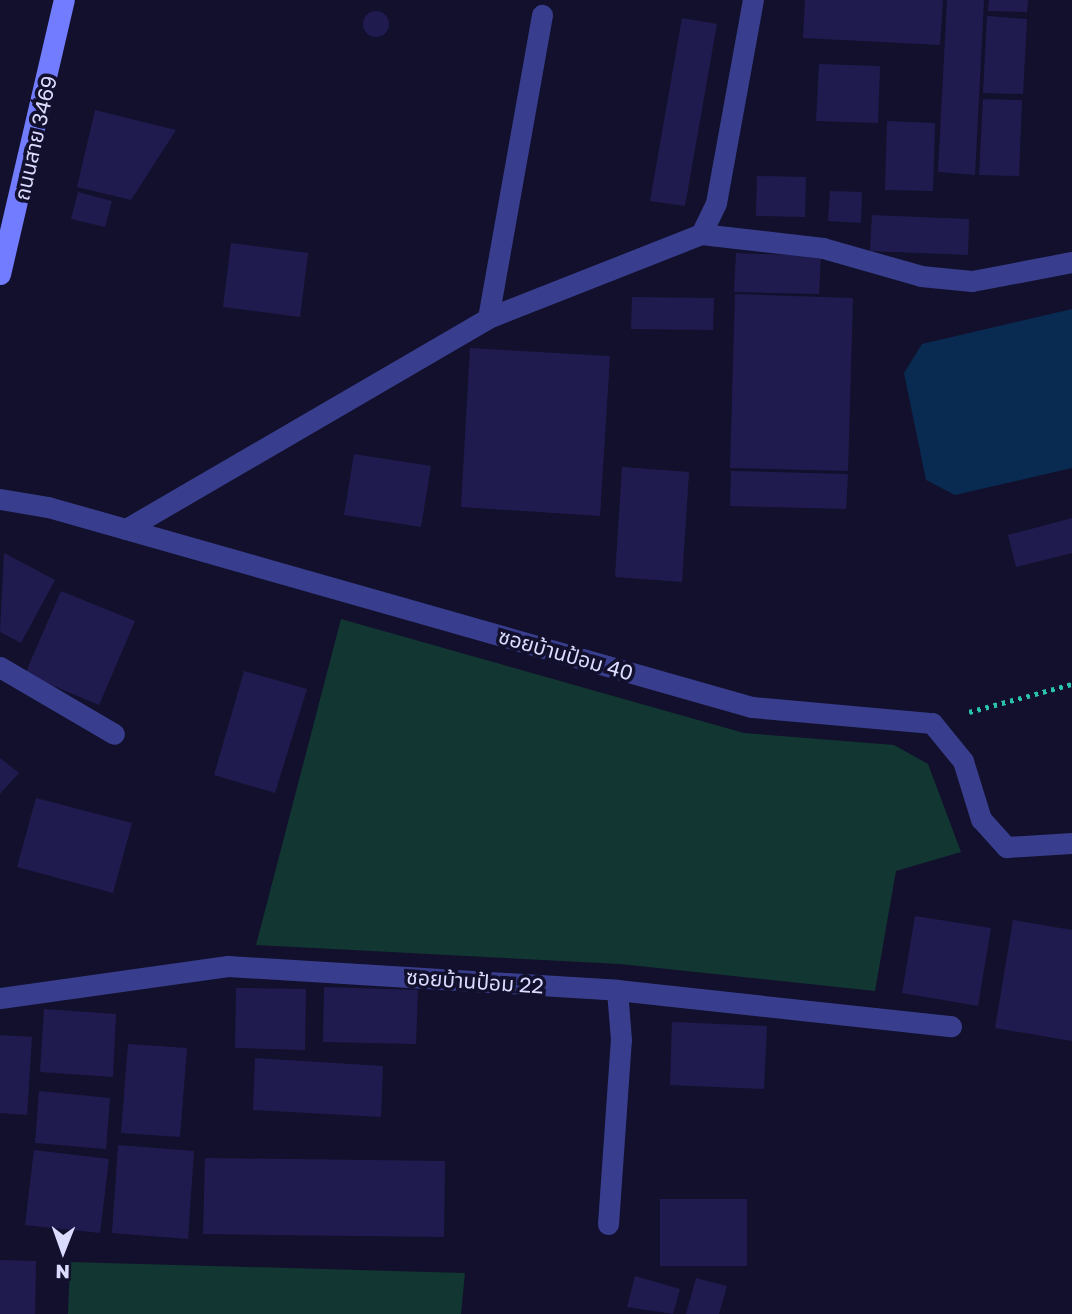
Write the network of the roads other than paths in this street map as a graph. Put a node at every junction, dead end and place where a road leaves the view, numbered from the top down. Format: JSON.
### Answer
{"nodes":[{"id":1,"x":64,"y":0,"type":"edge"},
{"id":2,"x":752,"y":0,"type":"edge"},
{"id":3,"x":542,"y":15,"type":"dead end"},
{"id":4,"x":701,"y":234,"type":"junction"},
{"id":5,"x":1072,"y":262,"type":"edge"},
{"id":6,"x":0,"y":274,"type":"edge"},
{"id":7,"x":488,"y":318,"type":"junction"},
{"id":8,"x":0,"y":499,"type":"edge"},
{"id":9,"x":127,"y":529,"type":"junction"},
{"id":10,"x":0,"y":667,"type":"edge"},
{"id":11,"x":114,"y":734,"type":"dead end"},
{"id":12,"x":1072,"y":843,"type":"edge"},
{"id":13,"x":617,"y":990,"type":"junction"},
{"id":14,"x":0,"y":998,"type":"edge"},
{"id":15,"x":951,"y":1026,"type":"dead end"},
{"id":16,"x":608,"y":1224,"type":"dead end"}],
"edges":[{"from":1,"to":6,"type":"street","name":"ถนนสาย 3469"},
{"from":2,"to":4,"type":"street"},
{"from":3,"to":7,"type":"street"},
{"from":4,"to":5,"type":"street"},
{"from":4,"to":7,"type":"street"},
{"from":7,"to":9,"type":"street"},
{"from":8,"to":9,"type":"street","name":"ซอยบ้านป้อม 40"},
{"from":9,"to":12,"type":"street","name":"ซอยบ้านป้อม 40"},
{"from":10,"to":11,"type":"street"},
{"from":13,"to":14,"type":"street","name":"ซอยบ้านป้อม 22"},
{"from":13,"to":15,"type":"street","name":"ซอยบ้านป้อม 22"},
{"from":13,"to":16,"type":"street"}]}
